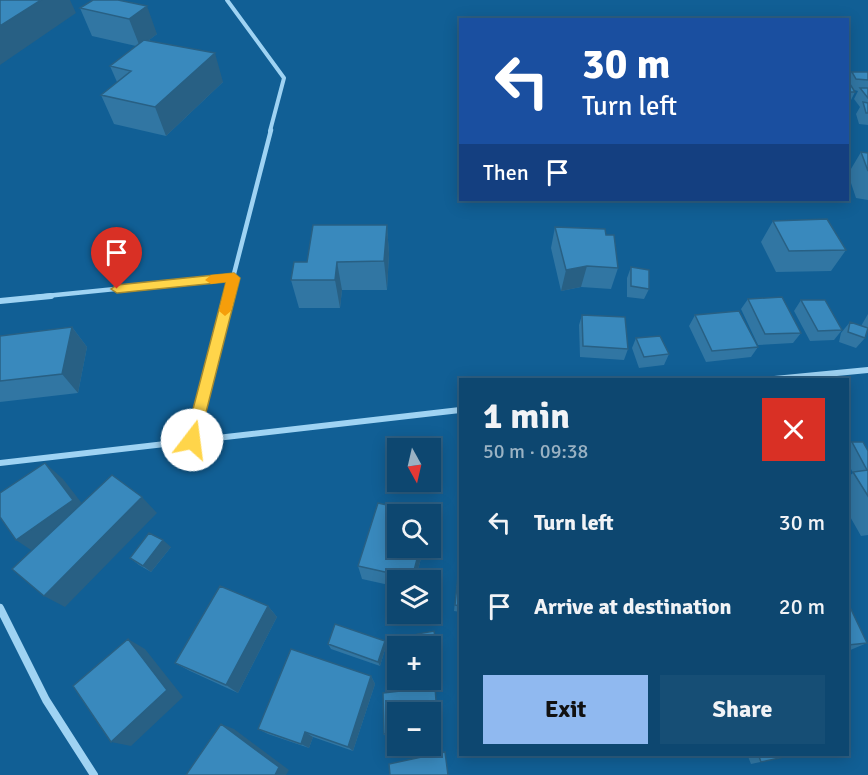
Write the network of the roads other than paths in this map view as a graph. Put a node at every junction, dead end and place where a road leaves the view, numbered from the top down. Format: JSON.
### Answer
{"nodes":[{"id":1,"x":227,"y":0,"type":"edge"},
{"id":2,"x":234,"y":278,"type":"junction"},
{"id":3,"x":0,"y":301,"type":"edge"},
{"id":4,"x":868,"y":370,"type":"edge"},
{"id":5,"x":785,"y":378,"type":"edge"},
{"id":6,"x":459,"y":410,"type":"edge"},
{"id":7,"x":192,"y":440,"type":"junction"},
{"id":8,"x":0,"y":463,"type":"edge"},
{"id":9,"x":0,"y":608,"type":"edge"},
{"id":10,"x":94,"y":775,"type":"edge"}],
"edges":[{"from":1,"to":2,"type":"street"},
{"from":2,"to":3,"type":"street"},
{"from":2,"to":7,"type":"street"},
{"from":4,"to":5,"type":"street"},
{"from":6,"to":7,"type":"street"},
{"from":7,"to":8,"type":"street"},
{"from":9,"to":10,"type":"street"}]}
